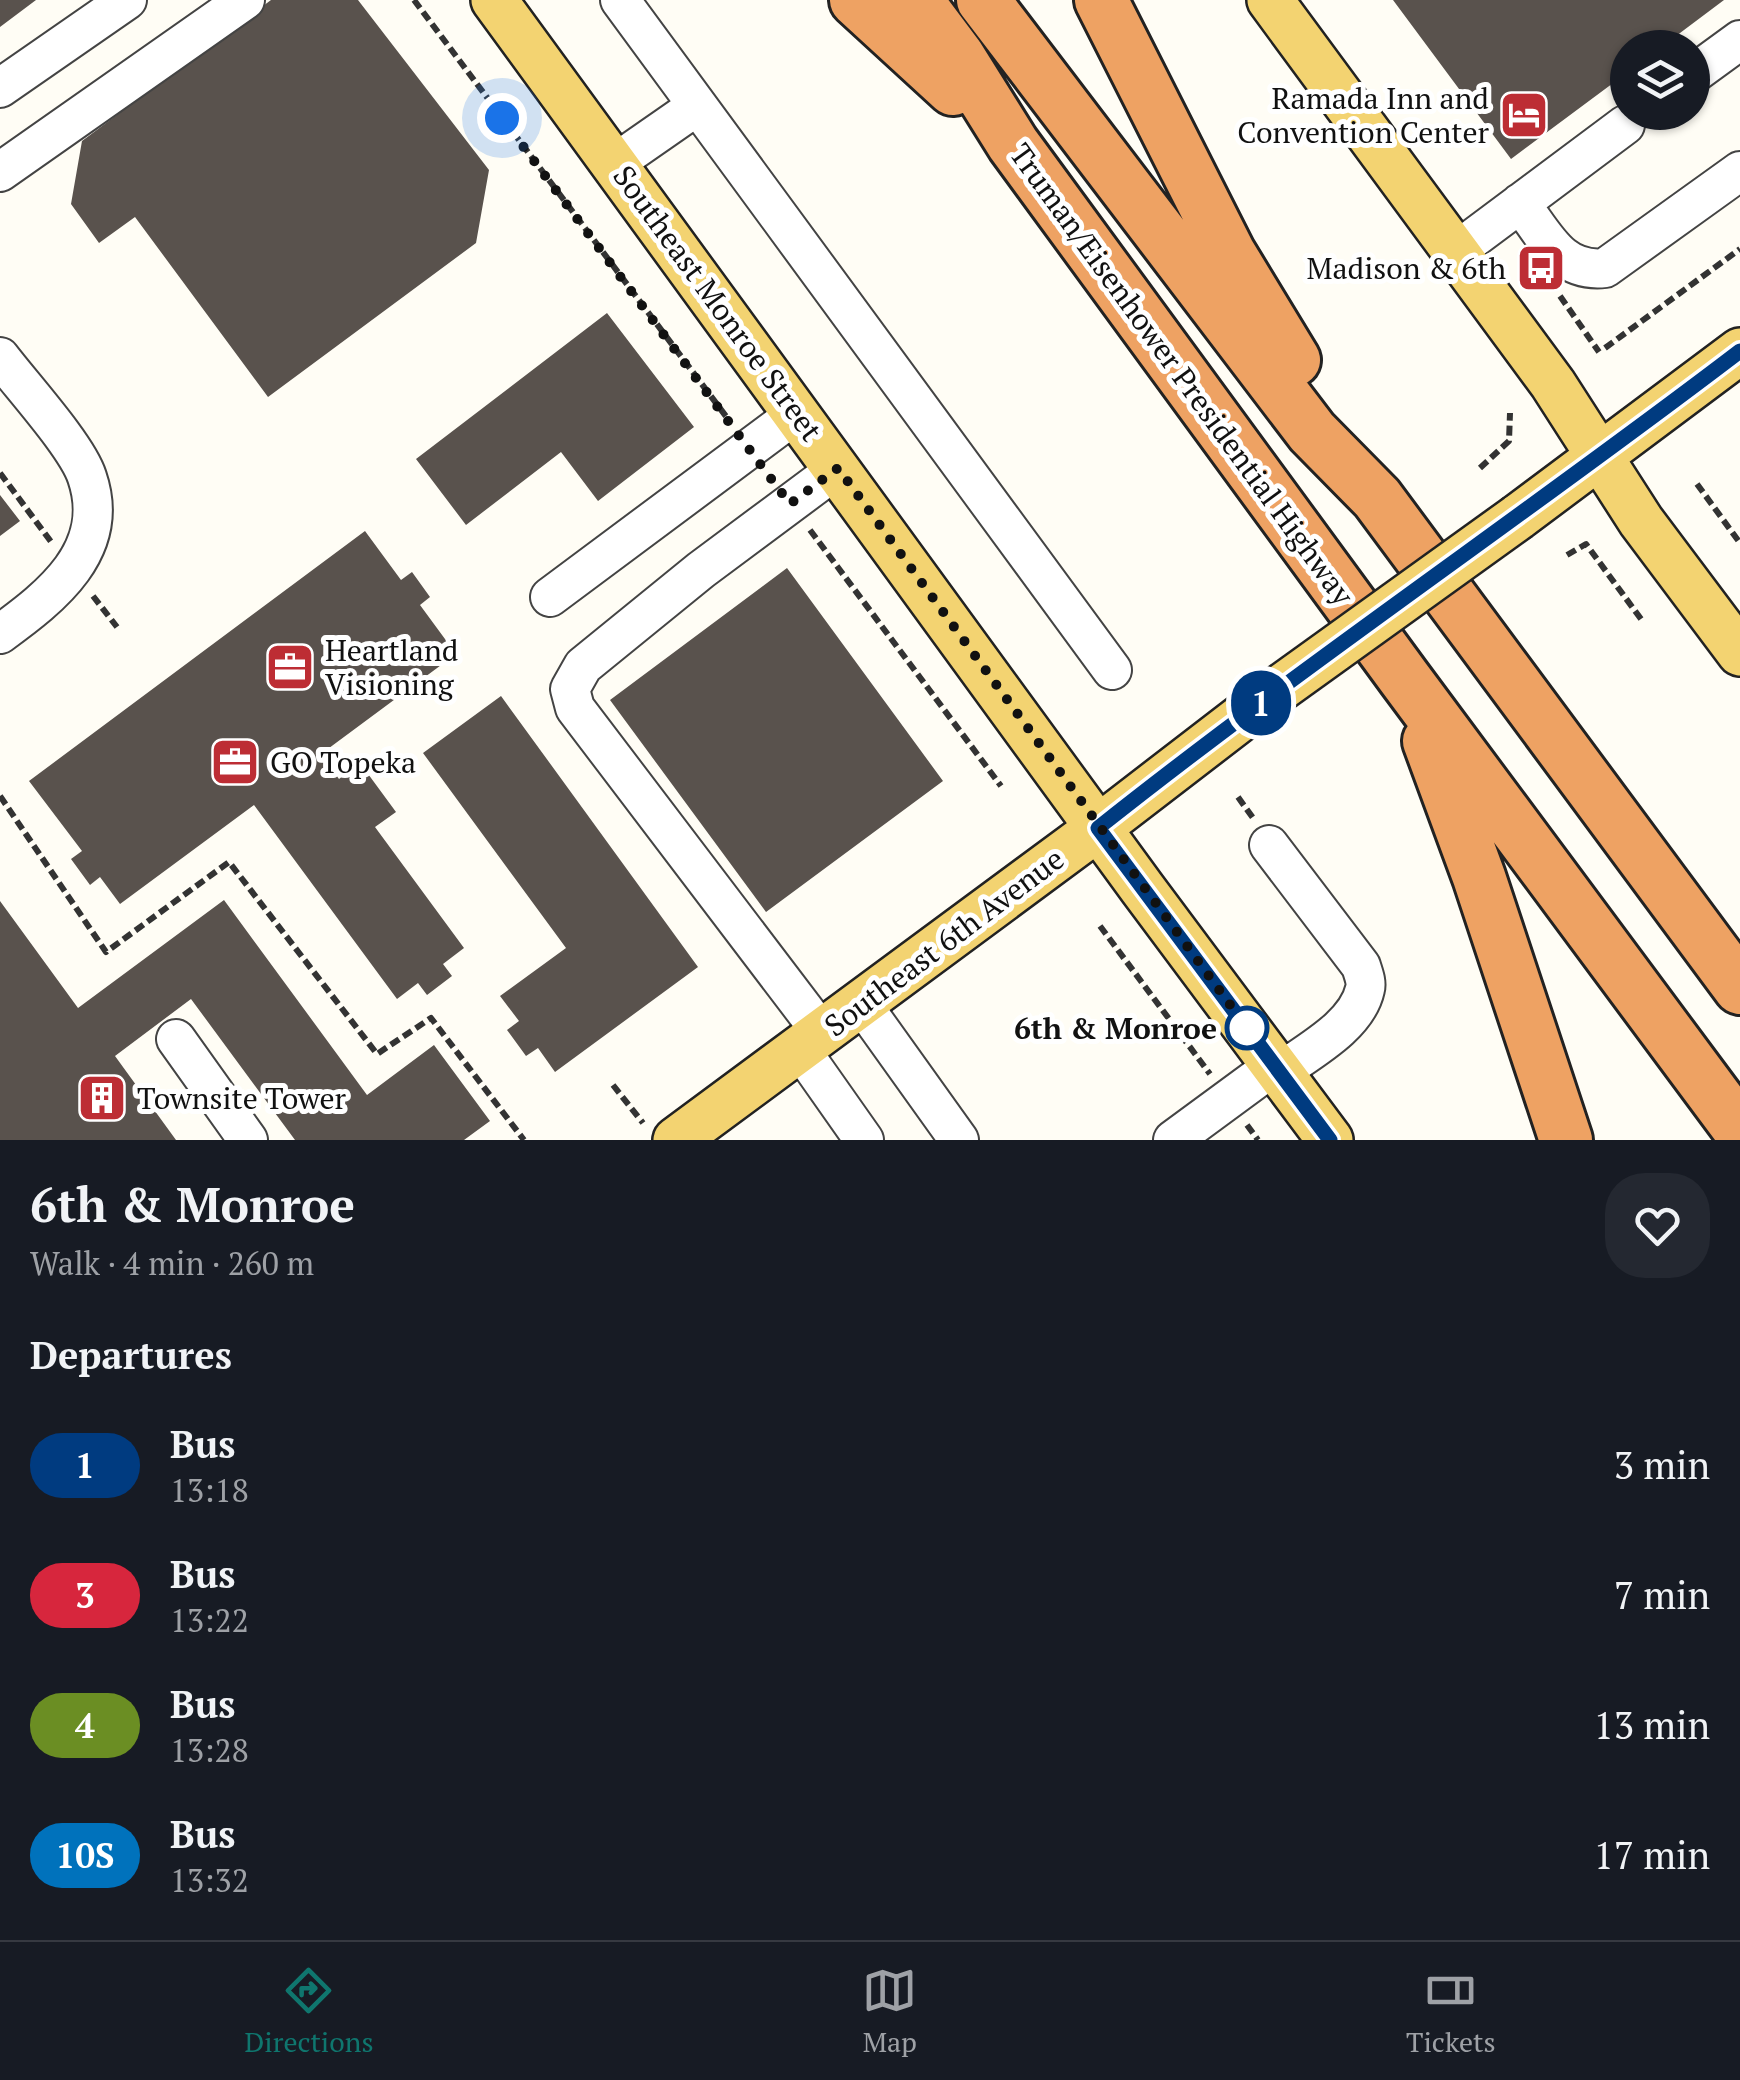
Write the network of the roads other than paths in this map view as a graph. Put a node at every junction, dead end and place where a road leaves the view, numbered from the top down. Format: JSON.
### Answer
{"nodes":[{"id":1,"x":244,"y":0,"type":"edge"},
{"id":2,"x":494,"y":0,"type":"edge"},
{"id":3,"x":620,"y":0,"type":"edge"},
{"id":4,"x":856,"y":0,"type":"edge"},
{"id":5,"x":916,"y":0,"type":"edge"},
{"id":6,"x":983,"y":0,"type":"edge"},
{"id":7,"x":1101,"y":0,"type":"edge"},
{"id":8,"x":1270,"y":0,"type":"edge"},
{"id":9,"x":123,"y":1,"type":"edge"},
{"id":10,"x":1740,"y":40,"type":"edge"},
{"id":11,"x":1710,"y":62,"type":"edge"},
{"id":12,"x":0,"y":88,"type":"edge"},
{"id":13,"x":698,"y":106,"type":"junction"},
{"id":14,"x":1618,"y":130,"type":"edge"},
{"id":15,"x":1013,"y":144,"type":"junction"},
{"id":16,"x":615,"y":163,"type":"junction"},
{"id":17,"x":1740,"y":171,"type":"edge"},
{"id":18,"x":0,"y":172,"type":"edge"},
{"id":19,"x":1520,"y":204,"type":"junction"},
{"id":20,"x":1456,"y":252,"type":"junction"},
{"id":21,"x":1740,"y":351,"type":"edge"},
{"id":22,"x":0,"y":358,"type":"edge"},
{"id":23,"x":798,"y":413,"type":"junction"},
{"id":24,"x":1602,"y":456,"type":"junction"},
{"id":25,"x":838,"y":468,"type":"junction"},
{"id":26,"x":1377,"y":498,"type":"junction"},
{"id":27,"x":550,"y":597,"type":"dead end"},
{"id":28,"x":0,"y":634,"type":"edge"},
{"id":29,"x":1740,"y":653,"type":"edge"},
{"id":30,"x":1112,"y":670,"type":"dead end"},
{"id":31,"x":1404,"y":680,"type":"junction"},
{"id":32,"x":1098,"y":828,"type":"junction"},
{"id":33,"x":1269,"y":845,"type":"dead end"},
{"id":34,"x":1663,"y":882,"type":"junction"},
{"id":35,"x":1740,"y":962,"type":"edge"},
{"id":36,"x":1740,"y":988,"type":"edge"},
{"id":37,"x":861,"y":1003,"type":"junction"},
{"id":38,"x":176,"y":1039,"type":"dead end"},
{"id":39,"x":811,"y":1041,"type":"junction"},
{"id":40,"x":1277,"y":1068,"type":"junction"},
{"id":41,"x":1740,"y":1130,"type":"edge"},
{"id":42,"x":685,"y":1132,"type":"edge"},
{"id":43,"x":248,"y":1140,"type":"edge"},
{"id":44,"x":864,"y":1140,"type":"edge"},
{"id":45,"x":959,"y":1140,"type":"edge"},
{"id":46,"x":1173,"y":1140,"type":"edge"},
{"id":47,"x":1330,"y":1140,"type":"edge"},
{"id":48,"x":1566,"y":1140,"type":"edge"}],
"edges":[{"from":1,"to":18,"type":"street"},
{"from":2,"to":16,"type":"main road","name":"Southeast Monroe Street"},
{"from":3,"to":13,"type":"street"},
{"from":4,"to":15,"type":"highway"},
{"from":5,"to":15,"type":"highway","name":"Truman/Eisenhower Presidential Highway"},
{"from":6,"to":26,"type":"highway","name":"Truman/Eisenhower Presidential Highway"},
{"from":7,"to":26,"type":"highway"},
{"from":8,"to":20,"type":"main road"},
{"from":9,"to":12,"type":"street"},
{"from":10,"to":11,"type":"street"},
{"from":13,"to":16,"type":"street"},
{"from":13,"to":30,"type":"street"},
{"from":14,"to":19,"type":"street"},
{"from":15,"to":31,"type":"highway","name":"Truman/Eisenhower Presidential Highway"},
{"from":16,"to":23,"type":"main road","name":"Southeast Monroe Street"},
{"from":17,"to":19,"type":"street"},
{"from":19,"to":20,"type":"street"},
{"from":20,"to":24,"type":"main road"},
{"from":21,"to":24,"type":"main road","name":"Southeast 6th Avenue"},
{"from":22,"to":28,"type":"street"},
{"from":23,"to":25,"type":"main road","name":"Southeast Monroe Street"},
{"from":23,"to":27,"type":"street"},
{"from":24,"to":29,"type":"main road"},
{"from":24,"to":32,"type":"main road","name":"Southeast 6th Avenue","bridge":true},
{"from":25,"to":32,"type":"main road","name":"Southeast Monroe Street"},
{"from":25,"to":39,"type":"street"},
{"from":26,"to":34,"type":"highway","name":"Truman/Eisenhower Presidential Highway"},
{"from":31,"to":41,"type":"highway","name":"Truman/Eisenhower Presidential Highway"},
{"from":31,"to":48,"type":"highway"},
{"from":32,"to":37,"type":"main road","name":"Southeast 6th Avenue"},
{"from":32,"to":40,"type":"main road","name":"Southeast Monroe Street"},
{"from":33,"to":40,"type":"street"},
{"from":34,"to":35,"type":"highway"},
{"from":34,"to":36,"type":"highway","name":"Truman/Eisenhower Presidential Highway"},
{"from":37,"to":39,"type":"main road","name":"Southeast 6th Avenue"},
{"from":37,"to":45,"type":"street"},
{"from":38,"to":43,"type":"street"},
{"from":39,"to":42,"type":"main road","name":"Southeast 6th Avenue"},
{"from":39,"to":44,"type":"street"},
{"from":40,"to":46,"type":"street"},
{"from":40,"to":47,"type":"main road","name":"Southeast Monroe Street"}]}
